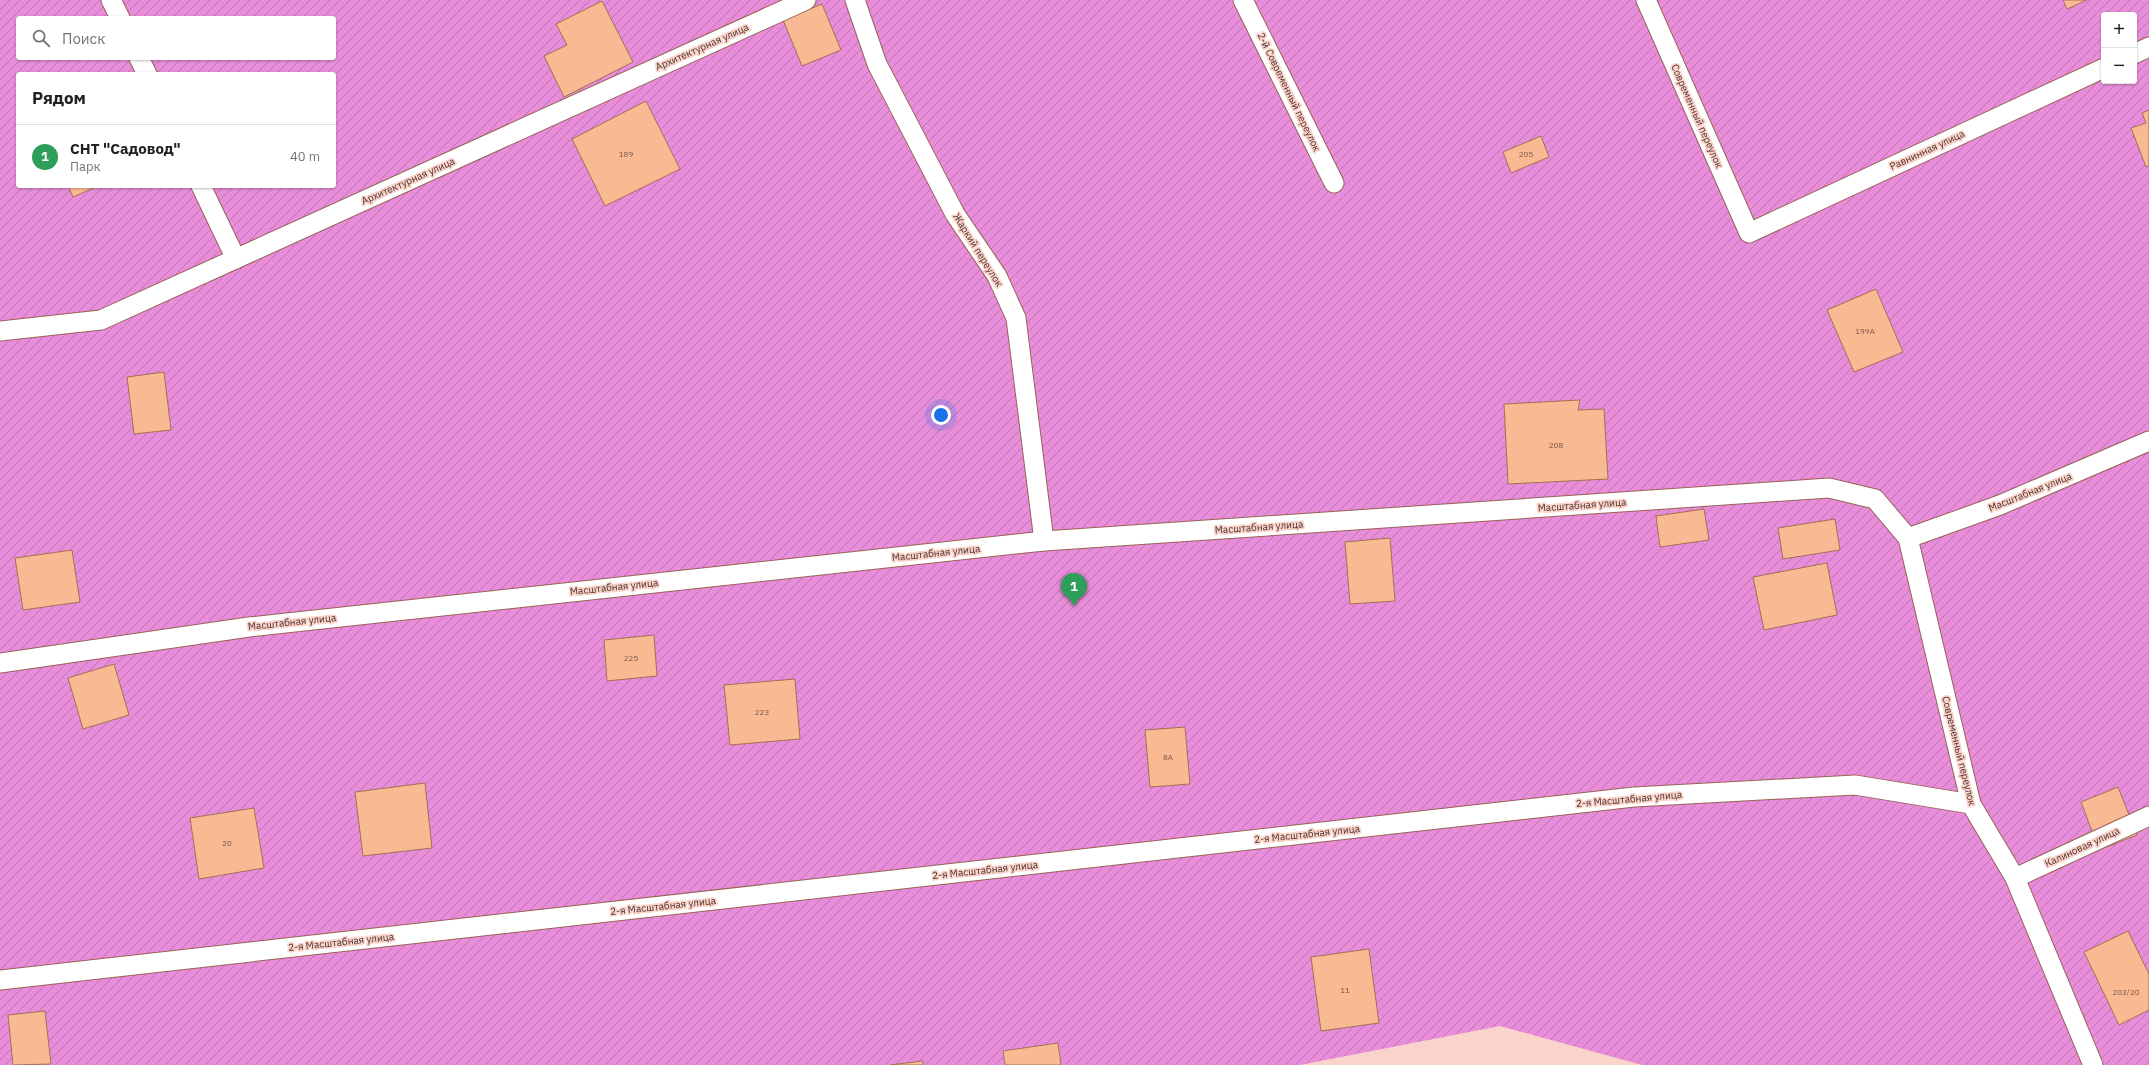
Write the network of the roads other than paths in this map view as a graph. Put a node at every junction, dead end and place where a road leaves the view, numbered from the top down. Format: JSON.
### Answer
{"nodes":[{"id":1,"x":111,"y":0,"type":"edge"},
{"id":2,"x":806,"y":0,"type":"edge"},
{"id":3,"x":855,"y":0,"type":"edge"},
{"id":4,"x":1243,"y":0,"type":"edge"},
{"id":5,"x":1646,"y":0,"type":"edge"},
{"id":6,"x":119,"y":16,"type":"edge"},
{"id":7,"x":2149,"y":47,"type":"edge"},
{"id":8,"x":2137,"y":53,"type":"edge"},
{"id":9,"x":140,"y":60,"type":"edge"},
{"id":10,"x":2101,"y":69,"type":"edge"},
{"id":11,"x":146,"y":72,"type":"edge"},
{"id":12,"x":1334,"y":183,"type":"dead end"},
{"id":13,"x":202,"y":188,"type":"edge"},
{"id":14,"x":1749,"y":233,"type":"joint"},
{"id":15,"x":236,"y":259,"type":"junction"},
{"id":16,"x":0,"y":331,"type":"edge"},
{"id":17,"x":2149,"y":441,"type":"edge"},
{"id":18,"x":1875,"y":499,"type":"joint"},
{"id":19,"x":1908,"y":538,"type":"junction"},
{"id":20,"x":1044,"y":541,"type":"junction"},
{"id":21,"x":0,"y":662,"type":"edge"},
{"id":22,"x":1971,"y":804,"type":"junction"},
{"id":23,"x":2149,"y":816,"type":"edge"},
{"id":24,"x":2015,"y":878,"type":"junction"},
{"id":25,"x":0,"y":980,"type":"edge"},
{"id":26,"x":2093,"y":1065,"type":"edge"}],
"edges":[{"from":1,"to":6,"type":"lane"},
{"from":2,"to":15,"type":"lane","name":"Архитектурная улица"},
{"from":3,"to":20,"type":"lane","name":"Жаркий переулок"},
{"from":4,"to":12,"type":"lane","name":"2-й Современный переулок"},
{"from":5,"to":14,"type":"lane","name":"Современный переулок"},
{"from":7,"to":8,"type":"lane"},
{"from":9,"to":11,"type":"lane"},
{"from":10,"to":14,"type":"lane","name":"Равнинная улица"},
{"from":13,"to":15,"type":"lane"},
{"from":15,"to":16,"type":"lane","name":"Архитектурная улица"},
{"from":17,"to":19,"type":"lane","name":"Масштабная улица"},
{"from":18,"to":19,"type":"lane","name":"Современный переулок"},
{"from":18,"to":20,"type":"lane","name":"Масштабная улица"},
{"from":19,"to":22,"type":"lane","name":"Современный переулок"},
{"from":20,"to":21,"type":"lane","name":"Масштабная улица"},
{"from":22,"to":24,"type":"lane","name":"Современный переулок"},
{"from":22,"to":25,"type":"lane","name":"2-я Масштабная улица"},
{"from":23,"to":24,"type":"lane","name":"Калиновая улица"},
{"from":24,"to":26,"type":"lane","name":"Современный переулок"}]}
